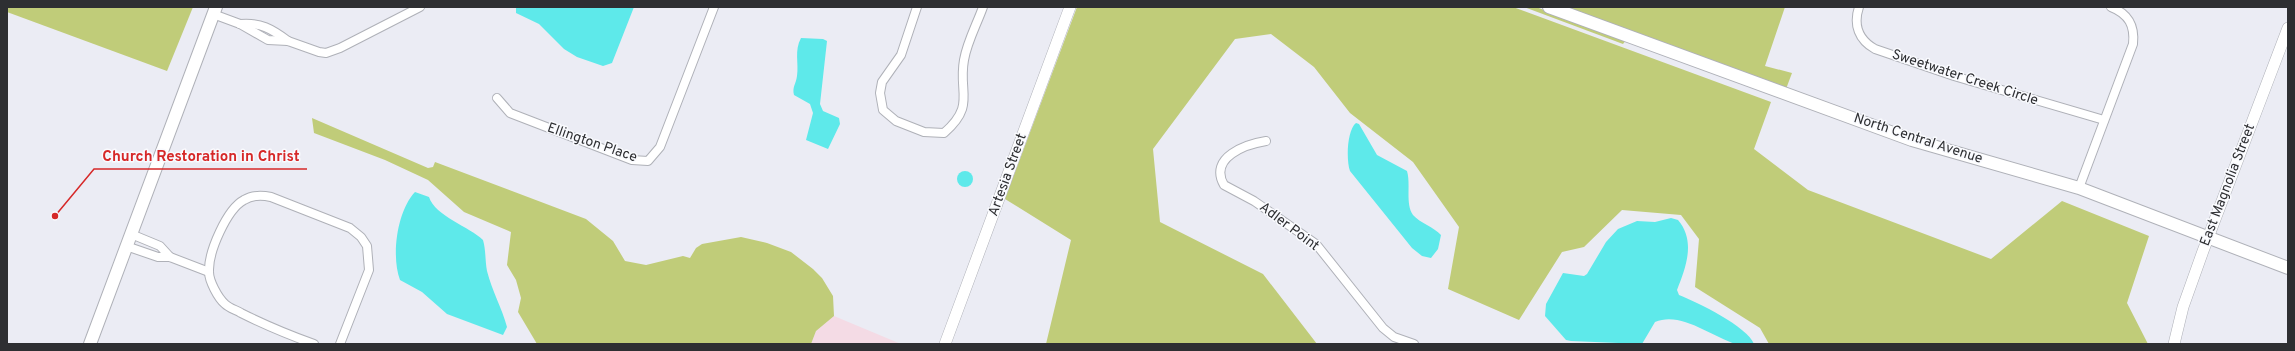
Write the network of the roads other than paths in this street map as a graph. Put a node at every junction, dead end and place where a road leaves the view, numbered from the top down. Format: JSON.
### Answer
{"nodes":[{"id":1,"x":420,"y":7,"type":"edge"},
{"id":2,"x":714,"y":7,"type":"edge"},
{"id":3,"x":917,"y":7,"type":"edge"},
{"id":4,"x":983,"y":7,"type":"edge"},
{"id":5,"x":1070,"y":7,"type":"edge"},
{"id":6,"x":1549,"y":7,"type":"edge"},
{"id":7,"x":1859,"y":7,"type":"edge"},
{"id":8,"x":2111,"y":7,"type":"edge"},
{"id":9,"x":214,"y":10,"type":"edge"},
{"id":10,"x":240,"y":24,"type":"junction"},
{"id":11,"x":2288,"y":28,"type":"edge"},
{"id":12,"x":288,"y":41,"type":"junction"},
{"id":13,"x":497,"y":98,"type":"dead end"},
{"id":14,"x":2104,"y":120,"type":"junction"},
{"id":15,"x":1266,"y":141,"type":"dead end"},
{"id":16,"x":2079,"y":188,"type":"junction"},
{"id":17,"x":131,"y":234,"type":"junction"},
{"id":18,"x":2208,"y":238,"type":"junction"},
{"id":19,"x":126,"y":246,"type":"junction"},
{"id":20,"x":170,"y":257,"type":"junction"},
{"id":21,"x":2288,"y":268,"type":"edge"},
{"id":22,"x":209,"y":272,"type":"junction"},
{"id":23,"x":90,"y":344,"type":"edge"},
{"id":24,"x":314,"y":344,"type":"edge"},
{"id":25,"x":340,"y":344,"type":"edge"},
{"id":26,"x":945,"y":344,"type":"edge"},
{"id":27,"x":1414,"y":344,"type":"edge"},
{"id":28,"x":2174,"y":344,"type":"edge"}],
"edges":[{"from":1,"to":12,"type":"street"},
{"from":2,"to":13,"type":"street","name":"Ellington Place"},
{"from":3,"to":4,"type":"street"},
{"from":5,"to":26,"type":"street","name":"Artesia Street"},
{"from":6,"to":16,"type":"main road","name":"North Central Avenue"},
{"from":7,"to":14,"type":"street","name":"Sweetwater Creek Circle"},
{"from":8,"to":14,"type":"street"},
{"from":9,"to":10,"type":"street"},
{"from":9,"to":17,"type":"main road"},
{"from":10,"to":12,"type":"street"},
{"from":10,"to":12,"type":"street"},
{"from":11,"to":18,"type":"street","name":"East Magnolia Street"},
{"from":14,"to":16,"type":"street"},
{"from":15,"to":27,"type":"street","name":"Adler Point"},
{"from":16,"to":18,"type":"main road","name":"North Central Avenue"},
{"from":17,"to":19,"type":"main road"},
{"from":17,"to":20,"type":"street"},
{"from":18,"to":21,"type":"main road","name":"North Central Avenue"},
{"from":18,"to":28,"type":"street","name":"East Magnolia Street"},
{"from":19,"to":20,"type":"street"},
{"from":19,"to":23,"type":"main road"},
{"from":20,"to":22,"type":"street"},
{"from":22,"to":24,"type":"street"},
{"from":22,"to":25,"type":"street"}]}
